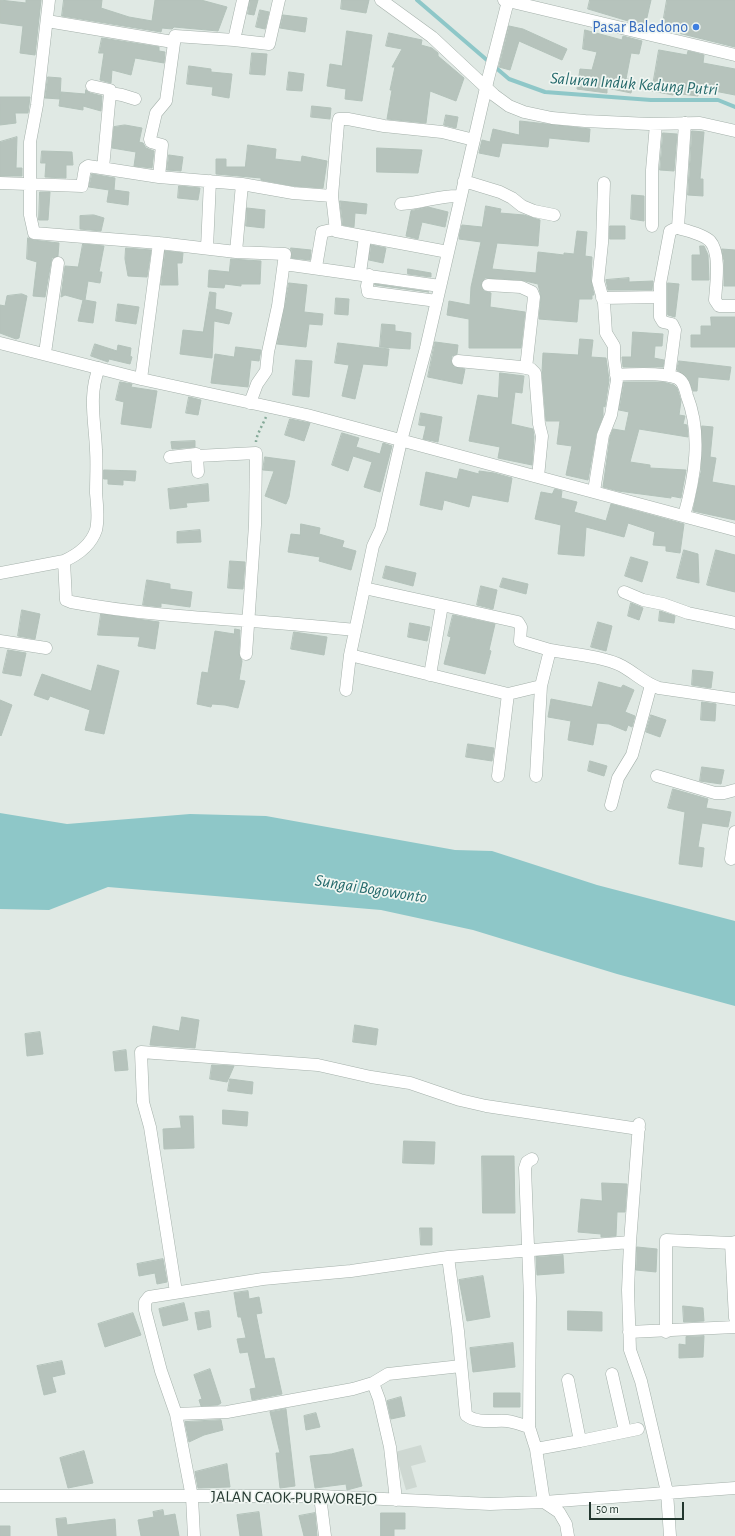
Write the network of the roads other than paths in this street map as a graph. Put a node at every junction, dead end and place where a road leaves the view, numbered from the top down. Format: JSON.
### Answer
{"nodes":[{"id":1,"x":49,"y":0,"type":"edge"},
{"id":2,"x":243,"y":0,"type":"edge"},
{"id":3,"x":279,"y":0,"type":"edge"},
{"id":4,"x":381,"y":0,"type":"edge"},
{"id":5,"x":506,"y":1,"type":"edge"},
{"id":6,"x":47,"y":21,"type":"junction"},
{"id":7,"x":234,"y":40,"type":"junction"},
{"id":8,"x":173,"y":42,"type":"junction"},
{"id":9,"x":735,"y":55,"type":"edge"},
{"id":10,"x":486,"y":83,"type":"junction"},
{"id":11,"x":92,"y":86,"type":"dead end"},
{"id":12,"x":110,"y":93,"type":"junction"},
{"id":13,"x":135,"y":99,"type":"dead end"},
{"id":14,"x":685,"y":123,"type":"junction"},
{"id":15,"x":656,"y":124,"type":"junction"},
{"id":16,"x":735,"y":131,"type":"edge"},
{"id":17,"x":474,"y":140,"type":"junction"},
{"id":18,"x":103,"y":168,"type":"junction"},
{"id":19,"x":159,"y":177,"type":"junction"},
{"id":20,"x":210,"y":181,"type":"junction"},
{"id":21,"x":464,"y":182,"type":"junction"},
{"id":22,"x":0,"y":183,"type":"edge"},
{"id":23,"x":604,"y":183,"type":"dead end"},
{"id":24,"x":30,"y":184,"type":"junction"},
{"id":25,"x":242,"y":184,"type":"junction"},
{"id":26,"x":332,"y":196,"type":"junction"},
{"id":27,"x":460,"y":196,"type":"junction"},
{"id":28,"x":401,"y":204,"type":"dead end"},
{"id":29,"x":554,"y":215,"type":"dead end"},
{"id":30,"x":652,"y":226,"type":"dead end"},
{"id":31,"x":678,"y":227,"type":"junction"},
{"id":32,"x":335,"y":229,"type":"junction"},
{"id":33,"x":365,"y":237,"type":"junction"},
{"id":34,"x":159,"y":243,"type":"junction"},
{"id":35,"x":207,"y":248,"type":"junction"},
{"id":36,"x":236,"y":252,"type":"junction"},
{"id":37,"x":448,"y":252,"type":"junction"},
{"id":38,"x":58,"y":263,"type":"dead end"},
{"id":39,"x":284,"y":264,"type":"junction"},
{"id":40,"x":316,"y":267,"type":"junction"},
{"id":41,"x":365,"y":274,"type":"junction"},
{"id":42,"x":488,"y":285,"type":"dead end"},
{"id":43,"x":440,"y":286,"type":"junction"},
{"id":44,"x":660,"y":297,"type":"junction"},
{"id":45,"x":602,"y":298,"type":"junction"},
{"id":46,"x":437,"y":301,"type":"junction"},
{"id":47,"x":735,"y":306,"type":"edge"},
{"id":48,"x":0,"y":343,"type":"edge"},
{"id":49,"x":45,"y":353,"type":"junction"},
{"id":50,"x":458,"y":361,"type":"dead end"},
{"id":51,"x":99,"y":368,"type":"junction"},
{"id":52,"x":526,"y":368,"type":"junction"},
{"id":53,"x":616,"y":375,"type":"junction"},
{"id":54,"x":669,"y":376,"type":"junction"},
{"id":55,"x":141,"y":378,"type":"junction"},
{"id":56,"x":250,"y":403,"type":"junction"},
{"id":57,"x":401,"y":441,"type":"junction"},
{"id":58,"x":197,"y":456,"type":"junction"},
{"id":59,"x":170,"y":457,"type":"dead end"},
{"id":60,"x":198,"y":472,"type":"dead end"},
{"id":61,"x":538,"y":477,"type":"junction"},
{"id":62,"x":594,"y":491,"type":"junction"},
{"id":63,"x":684,"y":516,"type":"junction"},
{"id":64,"x":735,"y":530,"type":"edge"},
{"id":65,"x":64,"y":561,"type":"junction"},
{"id":66,"x":0,"y":573,"type":"edge"},
{"id":67,"x":364,"y":588,"type":"junction"},
{"id":68,"x":624,"y":592,"type":"dead end"},
{"id":69,"x":442,"y":605,"type":"junction"},
{"id":70,"x":250,"y":621,"type":"junction"},
{"id":71,"x":735,"y":623,"type":"edge"},
{"id":72,"x":355,"y":630,"type":"junction"},
{"id":73,"x":0,"y":641,"type":"edge"},
{"id":74,"x":46,"y":648,"type":"dead end"},
{"id":75,"x":550,"y":650,"type":"junction"},
{"id":76,"x":246,"y":654,"type":"dead end"},
{"id":77,"x":350,"y":655,"type":"junction"},
{"id":78,"x":430,"y":676,"type":"junction"},
{"id":79,"x":651,"y":685,"type":"junction"},
{"id":80,"x":540,"y":686,"type":"junction"},
{"id":81,"x":346,"y":690,"type":"dead end"},
{"id":82,"x":508,"y":694,"type":"junction"},
{"id":83,"x":735,"y":699,"type":"edge"},
{"id":84,"x":498,"y":776,"type":"dead end"},
{"id":85,"x":536,"y":776,"type":"dead end"},
{"id":86,"x":657,"y":776,"type":"dead end"},
{"id":87,"x":735,"y":790,"type":"edge"},
{"id":88,"x":611,"y":805,"type":"dead end"},
{"id":89,"x":735,"y":832,"type":"edge"},
{"id":90,"x":731,"y":859,"type":"dead end"},
{"id":91,"x":532,"y":1159,"type":"dead end"},
{"id":92,"x":630,"y":1242,"type":"junction"},
{"id":93,"x":733,"y":1242,"type":"edge"},
{"id":94,"x":529,"y":1250,"type":"junction"},
{"id":95,"x":448,"y":1257,"type":"junction"},
{"id":96,"x":176,"y":1292,"type":"junction"},
{"id":97,"x":735,"y":1318,"type":"edge"},
{"id":98,"x":735,"y":1327,"type":"edge"},
{"id":99,"x":630,"y":1332,"type":"junction"},
{"id":100,"x":666,"y":1332,"type":"junction"},
{"id":101,"x":461,"y":1366,"type":"junction"},
{"id":102,"x":612,"y":1374,"type":"dead end"},
{"id":103,"x":568,"y":1380,"type":"dead end"},
{"id":104,"x":373,"y":1383,"type":"junction"},
{"id":105,"x":176,"y":1414,"type":"junction"},
{"id":106,"x":529,"y":1427,"type":"junction"},
{"id":107,"x":638,"y":1429,"type":"dead end"},
{"id":108,"x":625,"y":1431,"type":"junction"},
{"id":109,"x":580,"y":1441,"type":"junction"},
{"id":110,"x":536,"y":1449,"type":"junction"},
{"id":111,"x":735,"y":1488,"type":"edge"},
{"id":112,"x":667,"y":1492,"type":"junction"},
{"id":113,"x":0,"y":1496,"type":"edge"},
{"id":114,"x":320,"y":1496,"type":"junction"},
{"id":115,"x":192,"y":1497,"type":"junction"},
{"id":116,"x":396,"y":1500,"type":"junction"},
{"id":117,"x":544,"y":1502,"type":"junction"},
{"id":118,"x":194,"y":1536,"type":"edge"},
{"id":119,"x":325,"y":1536,"type":"edge"},
{"id":120,"x":568,"y":1536,"type":"edge"},
{"id":121,"x":670,"y":1536,"type":"edge"}],
"edges":[{"from":1,"to":6,"type":"street"},
{"from":2,"to":7,"type":"street"},
{"from":3,"to":7,"type":"street"},
{"from":4,"to":10,"type":"street"},
{"from":5,"to":9,"type":"street"},
{"from":5,"to":10,"type":"street"},
{"from":6,"to":8,"type":"street"},
{"from":6,"to":24,"type":"street"},
{"from":7,"to":8,"type":"street"},
{"from":8,"to":19,"type":"street"},
{"from":10,"to":15,"type":"street"},
{"from":10,"to":17,"type":"street"},
{"from":11,"to":12,"type":"street"},
{"from":12,"to":13,"type":"street"},
{"from":12,"to":18,"type":"street"},
{"from":14,"to":15,"type":"street"},
{"from":14,"to":16,"type":"street"},
{"from":14,"to":31,"type":"street"},
{"from":15,"to":30,"type":"street"},
{"from":17,"to":21,"type":"street"},
{"from":17,"to":26,"type":"street"},
{"from":18,"to":19,"type":"street"},
{"from":18,"to":24,"type":"street"},
{"from":19,"to":20,"type":"street"},
{"from":20,"to":25,"type":"street"},
{"from":20,"to":35,"type":"street"},
{"from":21,"to":27,"type":"street"},
{"from":21,"to":29,"type":"street"},
{"from":22,"to":24,"type":"street"},
{"from":23,"to":45,"type":"street"},
{"from":24,"to":34,"type":"street"},
{"from":25,"to":26,"type":"street"},
{"from":25,"to":36,"type":"street"},
{"from":26,"to":32,"type":"street"},
{"from":27,"to":28,"type":"street"},
{"from":27,"to":37,"type":"street"},
{"from":31,"to":44,"type":"street"},
{"from":31,"to":47,"type":"street"},
{"from":32,"to":33,"type":"street"},
{"from":32,"to":40,"type":"street"},
{"from":33,"to":37,"type":"street"},
{"from":33,"to":41,"type":"street"},
{"from":34,"to":35,"type":"street"},
{"from":34,"to":55,"type":"street"},
{"from":35,"to":36,"type":"street"},
{"from":36,"to":39,"type":"street"},
{"from":37,"to":43,"type":"street"},
{"from":38,"to":49,"type":"street"},
{"from":39,"to":40,"type":"street"},
{"from":39,"to":56,"type":"street"},
{"from":40,"to":41,"type":"street"},
{"from":41,"to":43,"type":"street"},
{"from":41,"to":46,"type":"street"},
{"from":42,"to":52,"type":"street"},
{"from":43,"to":46,"type":"street"},
{"from":44,"to":45,"type":"street"},
{"from":44,"to":54,"type":"street"},
{"from":45,"to":53,"type":"street"},
{"from":46,"to":57,"type":"street"},
{"from":48,"to":49,"type":"street"},
{"from":49,"to":51,"type":"street"},
{"from":50,"to":52,"type":"street"},
{"from":51,"to":55,"type":"street"},
{"from":51,"to":65,"type":"street"},
{"from":52,"to":61,"type":"street"},
{"from":53,"to":54,"type":"street"},
{"from":53,"to":62,"type":"street"},
{"from":54,"to":63,"type":"street"},
{"from":55,"to":56,"type":"street"},
{"from":56,"to":57,"type":"street"},
{"from":57,"to":61,"type":"street"},
{"from":57,"to":67,"type":"street"},
{"from":58,"to":59,"type":"street"},
{"from":58,"to":60,"type":"street"},
{"from":58,"to":70,"type":"street"},
{"from":61,"to":62,"type":"street"},
{"from":62,"to":63,"type":"street"},
{"from":63,"to":64,"type":"street"},
{"from":65,"to":66,"type":"street"},
{"from":65,"to":70,"type":"street"},
{"from":67,"to":69,"type":"street"},
{"from":67,"to":72,"type":"street"},
{"from":68,"to":71,"type":"street"},
{"from":69,"to":75,"type":"street"},
{"from":69,"to":78,"type":"street"},
{"from":70,"to":72,"type":"street"},
{"from":70,"to":76,"type":"street"},
{"from":72,"to":77,"type":"street"},
{"from":73,"to":74,"type":"street"},
{"from":75,"to":79,"type":"street"},
{"from":75,"to":80,"type":"street"},
{"from":77,"to":78,"type":"street"},
{"from":77,"to":81,"type":"street"},
{"from":78,"to":82,"type":"street"},
{"from":79,"to":83,"type":"street"},
{"from":79,"to":88,"type":"street"},
{"from":80,"to":82,"type":"street"},
{"from":80,"to":85,"type":"street"},
{"from":82,"to":84,"type":"street"},
{"from":86,"to":87,"type":"street"},
{"from":89,"to":90,"type":"street"},
{"from":91,"to":94,"type":"street"},
{"from":92,"to":94,"type":"street"},
{"from":92,"to":96,"type":"street"},
{"from":92,"to":99,"type":"street"},
{"from":93,"to":97,"type":"street"},
{"from":93,"to":100,"type":"street"},
{"from":94,"to":95,"type":"street"},
{"from":94,"to":106,"type":"street"},
{"from":95,"to":96,"type":"street"},
{"from":95,"to":101,"type":"street"},
{"from":96,"to":105,"type":"street"},
{"from":98,"to":100,"type":"street"},
{"from":99,"to":100,"type":"street"},
{"from":99,"to":112,"type":"street"},
{"from":101,"to":104,"type":"street"},
{"from":101,"to":106,"type":"street"},
{"from":102,"to":108,"type":"street"},
{"from":103,"to":109,"type":"street"},
{"from":104,"to":105,"type":"street"},
{"from":104,"to":116,"type":"street"},
{"from":105,"to":115,"type":"street"},
{"from":106,"to":110,"type":"street"},
{"from":107,"to":108,"type":"street"},
{"from":108,"to":109,"type":"street"},
{"from":109,"to":110,"type":"street"},
{"from":110,"to":117,"type":"street"},
{"from":111,"to":112,"type":"street","name":"JALAN CAOK-PURWOREJO"},
{"from":112,"to":117,"type":"street","name":"JALAN CAOK-PURWOREJO"},
{"from":112,"to":121,"type":"street"},
{"from":113,"to":115,"type":"street","name":"JALAN CAOK-PURWOREJO"},
{"from":114,"to":115,"type":"street","name":"JALAN CAOK-PURWOREJO"},
{"from":114,"to":116,"type":"street","name":"JALAN CAOK-PURWOREJO"},
{"from":114,"to":119,"type":"street"},
{"from":115,"to":118,"type":"street"},
{"from":116,"to":117,"type":"street","name":"JALAN CAOK-PURWOREJO"},
{"from":117,"to":120,"type":"street"}]}
